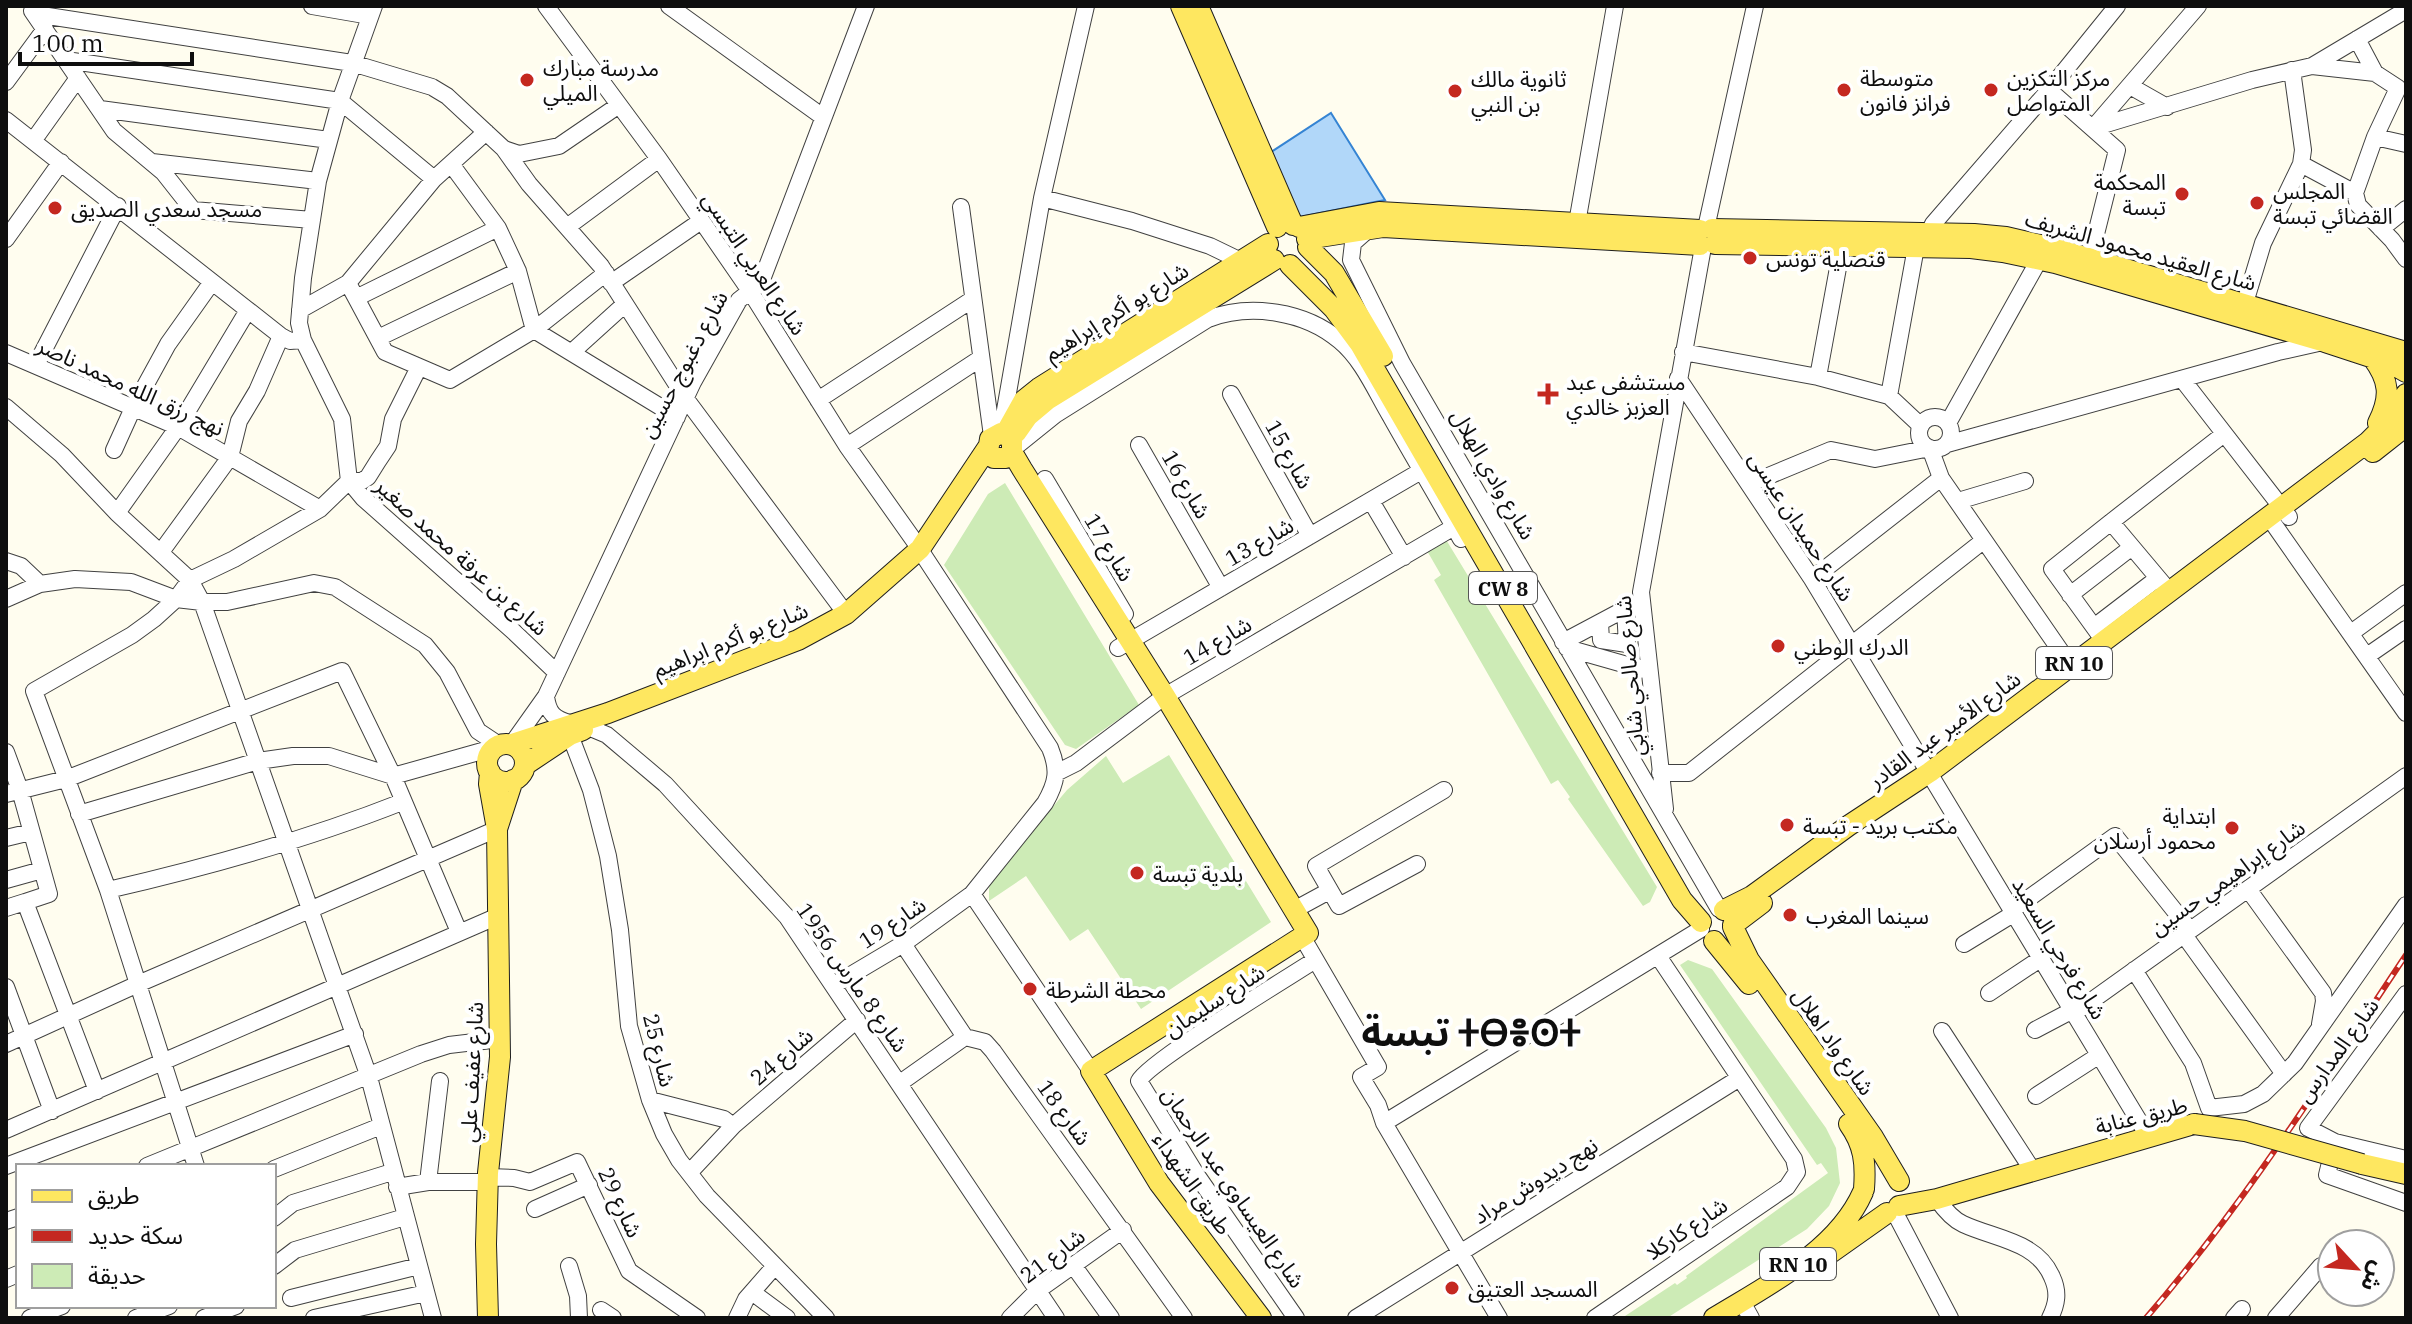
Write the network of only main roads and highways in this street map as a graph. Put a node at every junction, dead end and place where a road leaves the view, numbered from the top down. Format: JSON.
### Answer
{"nodes":[{"id":1,"x":1181,"y":6,"type":"edge"},
{"id":2,"x":1198,"y":6,"type":"edge"},
{"id":3,"x":1706,"y":237,"type":"junction"},
{"id":4,"x":1923,"y":240,"type":"junction"},
{"id":5,"x":1289,"y":242,"type":"junction"},
{"id":6,"x":2406,"y":352,"type":"edge"},
{"id":7,"x":2372,"y":357,"type":"junction"},
{"id":8,"x":2406,"y":372,"type":"edge"},
{"id":9,"x":2406,"y":394,"type":"edge"},
{"id":10,"x":2406,"y":426,"type":"edge"},
{"id":11,"x":2368,"y":442,"type":"junction"},
{"id":12,"x":1003,"y":445,"type":"junction"},
{"id":13,"x":2278,"y":517,"type":"junction"},
{"id":14,"x":922,"y":552,"type":"junction"},
{"id":15,"x":1160,"y":699,"type":"junction"},
{"id":16,"x":576,"y":728,"type":"junction"},
{"id":17,"x":496,"y":755,"type":"junction"},
{"id":18,"x":519,"y":773,"type":"junction"},
{"id":19,"x":1933,"y":777,"type":"junction"},
{"id":20,"x":497,"y":829,"type":"junction"},
{"id":21,"x":1717,"y":922,"type":"junction"},
{"id":22,"x":1304,"y":939,"type":"junction"},
{"id":23,"x":2406,"y":1174,"type":"edge"},
{"id":24,"x":1864,"y":1190,"type":"junction"},
{"id":25,"x":1896,"y":1199,"type":"junction"},
{"id":26,"x":1743,"y":1315,"type":"edge"},
{"id":27,"x":488,"y":1318,"type":"edge"},
{"id":28,"x":1261,"y":1318,"type":"edge"},
{"id":29,"x":1714,"y":1318,"type":"edge"}],
"edges":[{"from":1,"to":5,"type":"main road","name":"شارع وادي الهلال","number":"CW 8"},
{"from":2,"to":5,"type":"main road","name":"شارع وادي الهلال","number":"CW 8"},
{"from":3,"to":4,"type":"main road","name":"شارع العقيد محمود الشريف"},
{"from":3,"to":4,"type":"main road","name":"شارع العقيد محمود الشريف"},
{"from":3,"to":5,"type":"main road","name":"شارع العقيد محمود الشريف"},
{"from":3,"to":5,"type":"main road","name":"شارع العقيد محمود الشريف"},
{"from":4,"to":6,"type":"main road","name":"شارع العقيد محمود الشريف"},
{"from":4,"to":7,"type":"main road","name":"شارع العقيد محمود الشريف"},
{"from":5,"to":12,"type":"main road","name":"شارع بو أكرم إبراهيم"},
{"from":5,"to":12,"type":"main road","name":"شارع بو أكرم إبراهيم"},
{"from":5,"to":21,"type":"main road","name":"شارع وادي الهلال","number":"CW 8"},
{"from":5,"to":21,"type":"main road","name":"شارع وادي الهلال","number":"CW 8"},
{"from":7,"to":8,"type":"main road","name":"شارع العقيد محمود الشريف"},
{"from":7,"to":11,"type":"main road"},
{"from":9,"to":11,"type":"main road","name":"شارع الأمير عبد القادر","number":"RN 10"},
{"from":10,"to":13,"type":"main road","name":"شارع الأمير عبد القادر","number":"RN 10"},
{"from":11,"to":13,"type":"main road","name":"شارع الأمير عبد القادر","number":"RN 10"},
{"from":12,"to":14,"type":"main road","name":"شارع بو أكرم ابراهيم"},
{"from":12,"to":15,"type":"main road"},
{"from":13,"to":19,"type":"main road","name":"شارع الأمير عبد القادر","number":"RN 10"},
{"from":13,"to":19,"type":"main road","name":"شارع الأمير عبد القادر","number":"RN 10"},
{"from":14,"to":16,"type":"main road","name":"شارع بو أكرم ابراهيم"},
{"from":14,"to":16,"type":"main road","name":"شارع بو أكرم ابراهيم"},
{"from":15,"to":22,"type":"main road"},
{"from":15,"to":22,"type":"main road"},
{"from":16,"to":17,"type":"main road","name":"شارع بو أكرم ابراهيم"},
{"from":16,"to":18,"type":"main road","name":"شارع بو أكرم ابراهيم"},
{"from":17,"to":18,"type":"main road"},
{"from":17,"to":18,"type":"main road"},
{"from":17,"to":20,"type":"main road","name":"شارع عفيف علي"},
{"from":18,"to":20,"type":"main road","name":"شارع عفيف علي"},
{"from":19,"to":21,"type":"main road","name":"شارع الأمير عبد القادر","number":"RN 10"},
{"from":20,"to":27,"type":"main road","name":"شارع عفيف علي"},
{"from":21,"to":24,"type":"main road","name":"شارع واد اهلال"},
{"from":21,"to":25,"type":"main road","name":"شارع واد اهلال"},
{"from":22,"to":28,"type":"main road","name":"طريق الشهداء"},
{"from":23,"to":25,"type":"main road","name":"طريق عنابة","bridge":true},
{"from":24,"to":25,"type":"main road"},
{"from":24,"to":25,"type":"main road","name":"طريق عنابة"},
{"from":24,"to":29,"type":"main road","number":"RN 10"},
{"from":25,"to":26,"type":"main road","number":"RN 10"}]}
